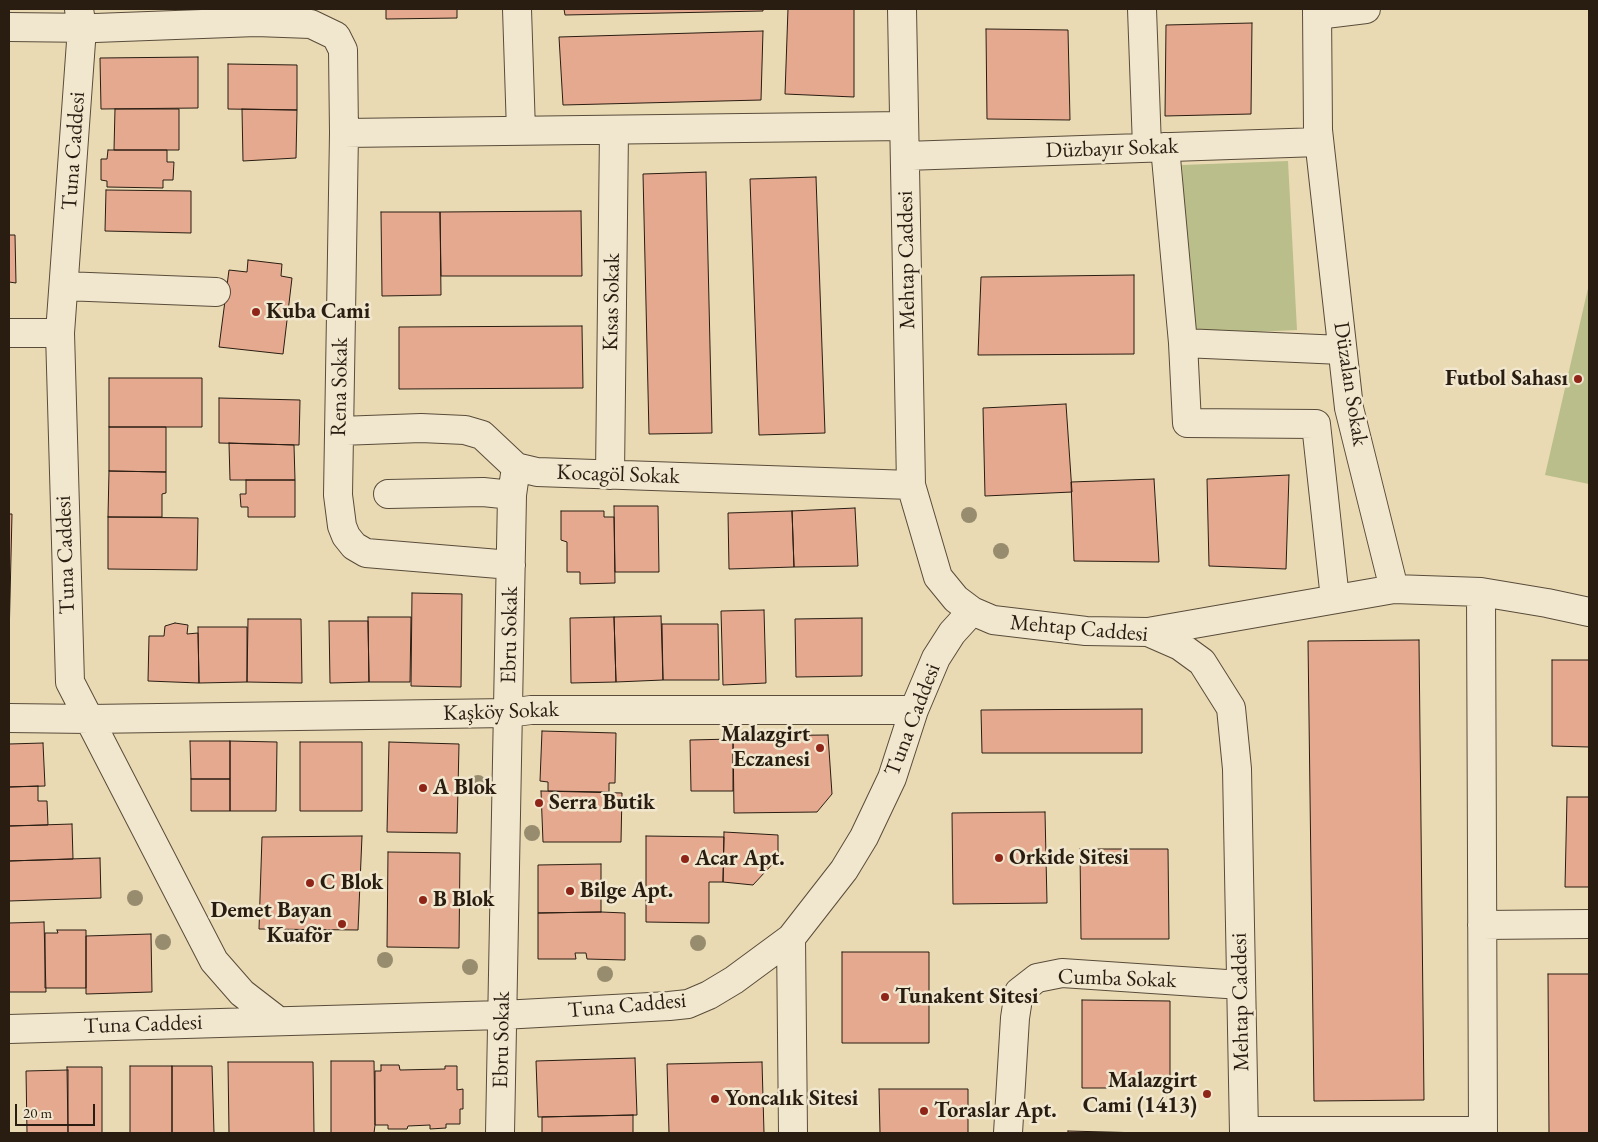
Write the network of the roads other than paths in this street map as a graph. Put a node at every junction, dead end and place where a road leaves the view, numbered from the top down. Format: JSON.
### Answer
{"nodes":[{"id":1,"x":518,"y":9,"type":"edge"},
{"id":2,"x":902,"y":9,"type":"edge"},
{"id":3,"x":1142,"y":9,"type":"edge"},
{"id":4,"x":1366,"y":9,"type":"edge"},
{"id":5,"x":1317,"y":12,"type":"edge"},
{"id":6,"x":256,"y":16,"type":"edge"},
{"id":7,"x":81,"y":18,"type":"edge"},
{"id":8,"x":9,"y":27,"type":"edge"},
{"id":9,"x":904,"y":126,"type":"junction"},
{"id":10,"x":614,"y":130,"type":"junction"},
{"id":11,"x":520,"y":131,"type":"junction"},
{"id":12,"x":344,"y":133,"type":"junction"},
{"id":13,"x":1319,"y":142,"type":"junction"},
{"id":14,"x":1156,"y":147,"type":"junction"},
{"id":15,"x":905,"y":156,"type":"junction"},
{"id":16,"x":64,"y":286,"type":"junction"},
{"id":17,"x":216,"y":292,"type":"dead end"},
{"id":18,"x":9,"y":333,"type":"edge"},
{"id":19,"x":60,"y":333,"type":"junction"},
{"id":20,"x":1183,"y":344,"type":"junction"},
{"id":21,"x":1342,"y":350,"type":"junction"},
{"id":22,"x":340,"y":431,"type":"junction"},
{"id":23,"x":516,"y":468,"type":"junction"},
{"id":24,"x":610,"y":475,"type":"junction"},
{"id":25,"x":911,"y":485,"type":"junction"},
{"id":26,"x":388,"y":494,"type":"dead end"},
{"id":27,"x":512,"y":495,"type":"junction"},
{"id":28,"x":511,"y":565,"type":"junction"},
{"id":29,"x":1394,"y":589,"type":"junction"},
{"id":30,"x":1480,"y":592,"type":"junction"},
{"id":31,"x":1335,"y":599,"type":"junction"},
{"id":32,"x":972,"y":611,"type":"junction"},
{"id":33,"x":1589,"y":612,"type":"edge"},
{"id":34,"x":1148,"y":632,"type":"junction"},
{"id":35,"x":914,"y":710,"type":"junction"},
{"id":36,"x":508,"y":713,"type":"junction"},
{"id":37,"x":9,"y":718,"type":"edge"},
{"id":38,"x":89,"y":719,"type":"junction"},
{"id":39,"x":1589,"y":924,"type":"edge"},
{"id":40,"x":1482,"y":925,"type":"junction"},
{"id":41,"x":791,"y":938,"type":"junction"},
{"id":42,"x":1241,"y":985,"type":"junction"},
{"id":43,"x":502,"y":1015,"type":"junction"},
{"id":44,"x":277,"y":1020,"type":"junction"},
{"id":45,"x":9,"y":1029,"type":"edge"},
{"id":46,"x":1244,"y":1132,"type":"edge"},
{"id":47,"x":1483,"y":1132,"type":"edge"},
{"id":48,"x":500,"y":1133,"type":"edge"},
{"id":49,"x":793,"y":1133,"type":"edge"},
{"id":50,"x":1008,"y":1133,"type":"edge"}],
"edges":[{"from":1,"to":11,"type":"street"},
{"from":2,"to":9,"type":"street","name":"Mehtap Caddesi"},
{"from":3,"to":14,"type":"street"},
{"from":4,"to":5,"type":"street"},
{"from":5,"to":13,"type":"street","name":"Düzalan Sokak"},
{"from":6,"to":7,"type":"street"},
{"from":6,"to":12,"type":"street","name":"Rena Sokak"},
{"from":7,"to":8,"type":"street"},
{"from":7,"to":16,"type":"street","name":"Tuna Caddesi"},
{"from":9,"to":10,"type":"street"},
{"from":9,"to":15,"type":"street","name":"Mehtap Caddesi"},
{"from":10,"to":11,"type":"street"},
{"from":10,"to":24,"type":"street","name":"Kısas Sokak"},
{"from":11,"to":12,"type":"street"},
{"from":12,"to":22,"type":"street","name":"Rena Sokak"},
{"from":13,"to":14,"type":"street","name":"Düzbayır Sokak"},
{"from":13,"to":21,"type":"street","name":"Düzalan Sokak"},
{"from":14,"to":15,"type":"street","name":"Düzbayır Sokak"},
{"from":14,"to":20,"type":"street"},
{"from":15,"to":25,"type":"street","name":"Mehtap Caddesi"},
{"from":16,"to":17,"type":"street"},
{"from":16,"to":19,"type":"street","name":"Tuna Caddesi"},
{"from":18,"to":19,"type":"street"},
{"from":19,"to":38,"type":"street","name":"Tuna Caddesi"},
{"from":20,"to":21,"type":"street"},
{"from":20,"to":31,"type":"street"},
{"from":21,"to":29,"type":"street","name":"Düzalan Sokak"},
{"from":22,"to":23,"type":"street"},
{"from":22,"to":28,"type":"street","name":"Rena Sokak"},
{"from":23,"to":24,"type":"street","name":"Kocagöl Sokak"},
{"from":23,"to":27,"type":"street","name":"Ebru Sokak"},
{"from":24,"to":25,"type":"street","name":"Kocagöl Sokak"},
{"from":25,"to":32,"type":"street","name":"Mehtap Caddesi"},
{"from":26,"to":27,"type":"street"},
{"from":27,"to":28,"type":"street","name":"Ebru Sokak"},
{"from":28,"to":36,"type":"street","name":"Ebru Sokak"},
{"from":29,"to":30,"type":"street"},
{"from":29,"to":31,"type":"street"},
{"from":30,"to":33,"type":"street"},
{"from":30,"to":40,"type":"street"},
{"from":31,"to":34,"type":"street"},
{"from":32,"to":34,"type":"street","name":"Mehtap Caddesi"},
{"from":32,"to":35,"type":"street","name":"Tuna Caddesi"},
{"from":34,"to":42,"type":"street","name":"Mehtap Caddesi"},
{"from":35,"to":36,"type":"street","name":"Kaşköy Sokak"},
{"from":35,"to":41,"type":"street","name":"Tuna Caddesi"},
{"from":36,"to":38,"type":"street","name":"Kaşköy Sokak"},
{"from":36,"to":43,"type":"street","name":"Ebru Sokak"},
{"from":37,"to":38,"type":"street","name":"Kaşköy Sokak"},
{"from":38,"to":44,"type":"street","name":"Tuna Caddesi"},
{"from":39,"to":40,"type":"street"},
{"from":40,"to":47,"type":"street"},
{"from":41,"to":43,"type":"street","name":"Tuna Caddesi"},
{"from":41,"to":49,"type":"street"},
{"from":42,"to":46,"type":"street","name":"Mehtap Caddesi"},
{"from":42,"to":50,"type":"street","name":"Cumba Sokak"},
{"from":43,"to":44,"type":"street","name":"Tuna Caddesi"},
{"from":43,"to":48,"type":"street","name":"Ebru Sokak"},
{"from":44,"to":45,"type":"street","name":"Tuna Caddesi"},
{"from":46,"to":47,"type":"street"}]}
